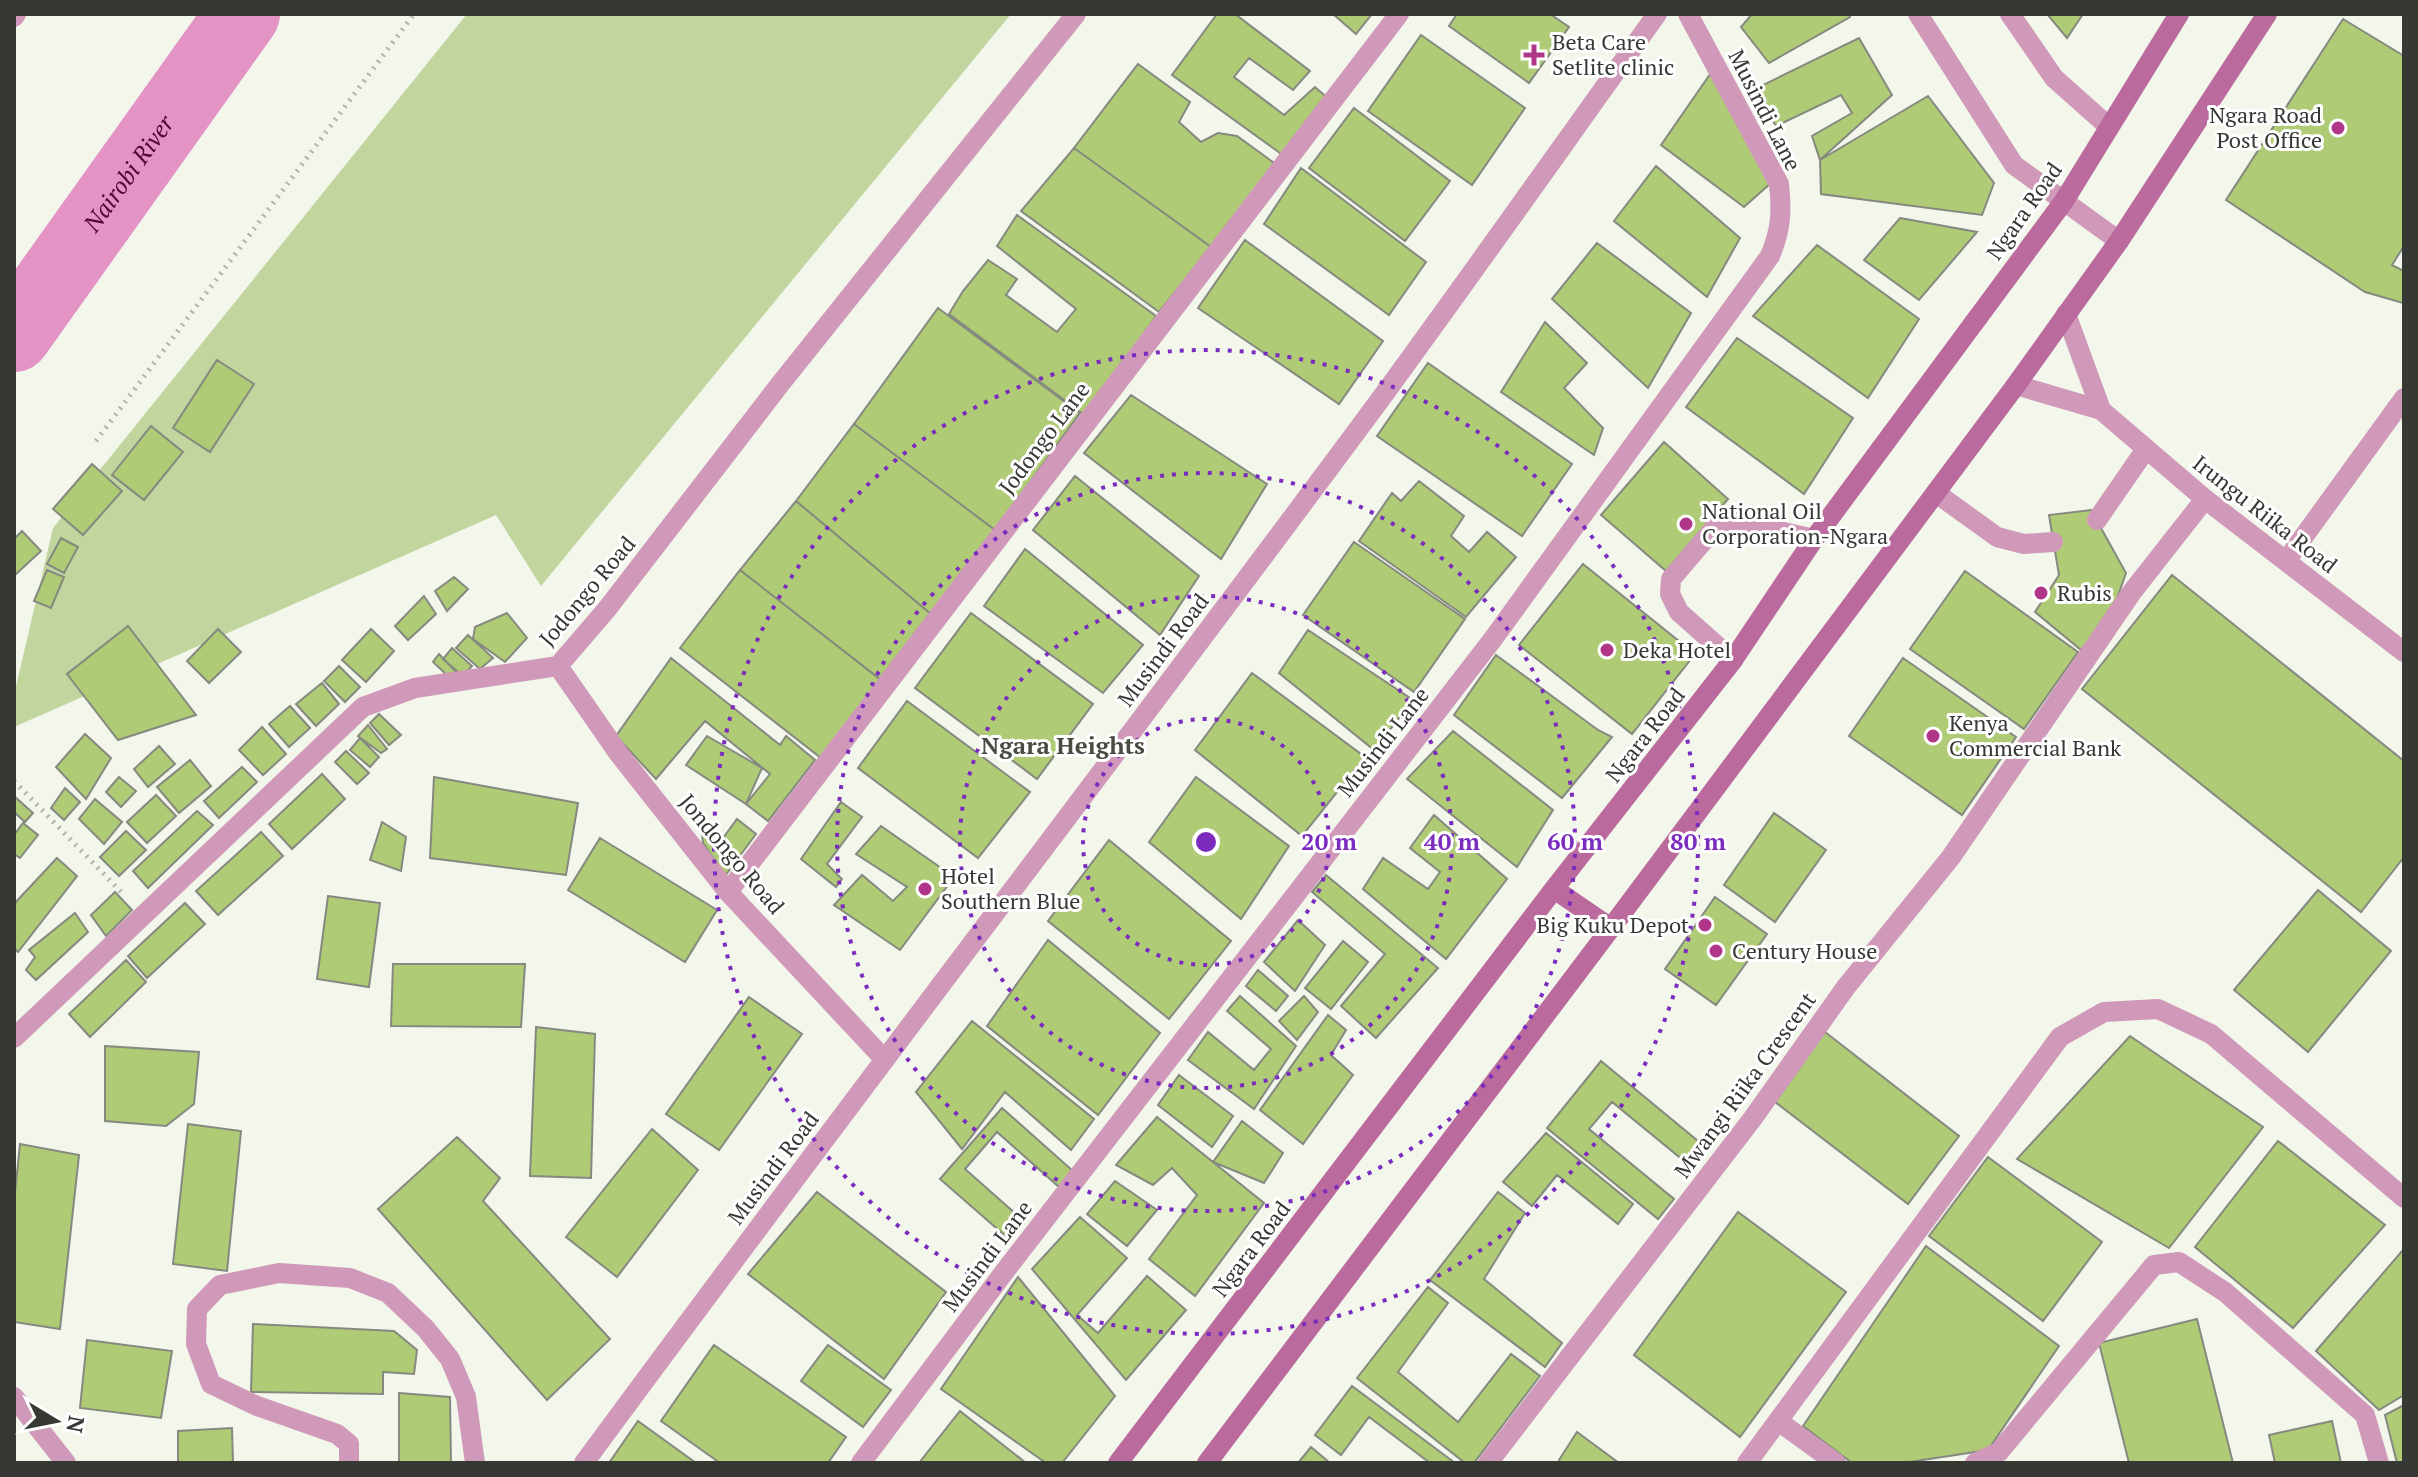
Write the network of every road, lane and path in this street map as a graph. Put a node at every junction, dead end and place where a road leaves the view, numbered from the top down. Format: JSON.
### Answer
{"nodes":[{"id":1,"x":414,"y":14,"type":"edge"},
{"id":2,"x":1076,"y":14,"type":"edge"},
{"id":3,"x":1399,"y":14,"type":"edge"},
{"id":4,"x":1657,"y":14,"type":"edge"},
{"id":5,"x":1688,"y":14,"type":"edge"},
{"id":6,"x":1918,"y":14,"type":"edge"},
{"id":7,"x":2010,"y":14,"type":"edge"},
{"id":8,"x":2179,"y":14,"type":"edge"},
{"id":9,"x":2267,"y":14,"type":"edge"},
{"id":10,"x":2108,"y":126,"type":"junction"},
{"id":11,"x":2064,"y":201,"type":"junction"},
{"id":12,"x":2119,"y":241,"type":"junction"},
{"id":13,"x":2066,"y":314,"type":"junction"},
{"id":14,"x":2016,"y":385,"type":"junction"},
{"id":15,"x":2404,"y":398,"type":"edge"},
{"id":16,"x":2101,"y":410,"type":"junction"},
{"id":17,"x":96,"y":441,"type":"dead end"},
{"id":18,"x":2146,"y":449,"type":"junction"},
{"id":19,"x":1936,"y":493,"type":"junction"},
{"id":20,"x":2205,"y":499,"type":"junction"},
{"id":21,"x":2097,"y":520,"type":"dead end"},
{"id":22,"x":1814,"y":539,"type":"junction"},
{"id":23,"x":2053,"y":542,"type":"dead end"},
{"id":24,"x":2286,"y":561,"type":"junction"},
{"id":25,"x":2404,"y":652,"type":"edge"},
{"id":26,"x":1733,"y":660,"type":"junction"},
{"id":27,"x":558,"y":666,"type":"junction"},
{"id":28,"x":14,"y":781,"type":"edge"},
{"id":29,"x":1554,"y":889,"type":"junction"},
{"id":30,"x":728,"y":892,"type":"junction"},
{"id":31,"x":144,"y":916,"type":"junction"},
{"id":32,"x":1611,"y":928,"type":"junction"},
{"id":33,"x":14,"y":1038,"type":"edge"},
{"id":34,"x":885,"y":1060,"type":"junction"},
{"id":35,"x":2404,"y":1198,"type":"edge"},
{"id":36,"x":14,"y":1397,"type":"edge"},
{"id":37,"x":1778,"y":1421,"type":"junction"},
{"id":38,"x":66,"y":1463,"type":"edge"},
{"id":39,"x":349,"y":1463,"type":"edge"},
{"id":40,"x":475,"y":1463,"type":"edge"},
{"id":41,"x":584,"y":1463,"type":"edge"},
{"id":42,"x":861,"y":1463,"type":"edge"},
{"id":43,"x":1118,"y":1463,"type":"edge"},
{"id":44,"x":1207,"y":1463,"type":"edge"},
{"id":45,"x":1488,"y":1463,"type":"edge"},
{"id":46,"x":1747,"y":1463,"type":"edge"},
{"id":47,"x":1836,"y":1463,"type":"edge"},
{"id":48,"x":1975,"y":1463,"type":"edge"},
{"id":49,"x":2379,"y":1463,"type":"edge"}],
"edges":[{"from":1,"to":17,"type":"path"},
{"from":2,"to":27,"type":"street","name":"Jodongo Road"},
{"from":3,"to":30,"type":"street","name":"Jodongo Lane"},
{"from":4,"to":34,"type":"street","name":"Musindi Road"},
{"from":5,"to":42,"type":"street","name":"Musindi Lane"},
{"from":6,"to":11,"type":"street"},
{"from":7,"to":10,"type":"street"},
{"from":8,"to":10,"type":"main road","name":"Ngara Road"},
{"from":9,"to":12,"type":"main road"},
{"from":10,"to":11,"type":"main road","name":"Ngara Road"},
{"from":11,"to":12,"type":"street"},
{"from":11,"to":22,"type":"main road","name":"Ngara Road"},
{"from":12,"to":13,"type":"main road"},
{"from":13,"to":14,"type":"main road"},
{"from":13,"to":16,"type":"street","name":"Irungu Riika Road"},
{"from":14,"to":16,"type":"street","name":"Irungu Riika Road"},
{"from":14,"to":19,"type":"main road"},
{"from":15,"to":24,"type":"street"},
{"from":16,"to":18,"type":"street","name":"Irungu Riika Road"},
{"from":18,"to":20,"type":"street","name":"Irungu Riika Road"},
{"from":18,"to":21,"type":"street"},
{"from":19,"to":23,"type":"street"},
{"from":19,"to":32,"type":"main road"},
{"from":20,"to":24,"type":"street","name":"Irungu Riika Road"},
{"from":20,"to":45,"type":"street","name":"Mwangi Riika Crescent"},
{"from":22,"to":26,"type":"main road","name":"Ngara Road"},
{"from":22,"to":26,"type":"street"},
{"from":24,"to":25,"type":"street","name":"Irungu Riika Road"},
{"from":26,"to":29,"type":"main road","name":"Ngara Road"},
{"from":27,"to":30,"type":"street","name":"Jondongo Road"},
{"from":27,"to":31,"type":"street","name":"Jodongo Road"},
{"from":28,"to":31,"type":"path"},
{"from":29,"to":32,"type":"main road"},
{"from":29,"to":43,"type":"main road","name":"Ngara Road"},
{"from":30,"to":34,"type":"street","name":"Jondongo Road"},
{"from":31,"to":33,"type":"street","name":"Jodongo Road"},
{"from":32,"to":44,"type":"main road"},
{"from":34,"to":41,"type":"street","name":"Musindi Road"},
{"from":35,"to":37,"type":"street"},
{"from":36,"to":38,"type":"street"},
{"from":37,"to":46,"type":"street"},
{"from":37,"to":47,"type":"street"},
{"from":39,"to":40,"type":"street"},
{"from":48,"to":49,"type":"street"}]}
